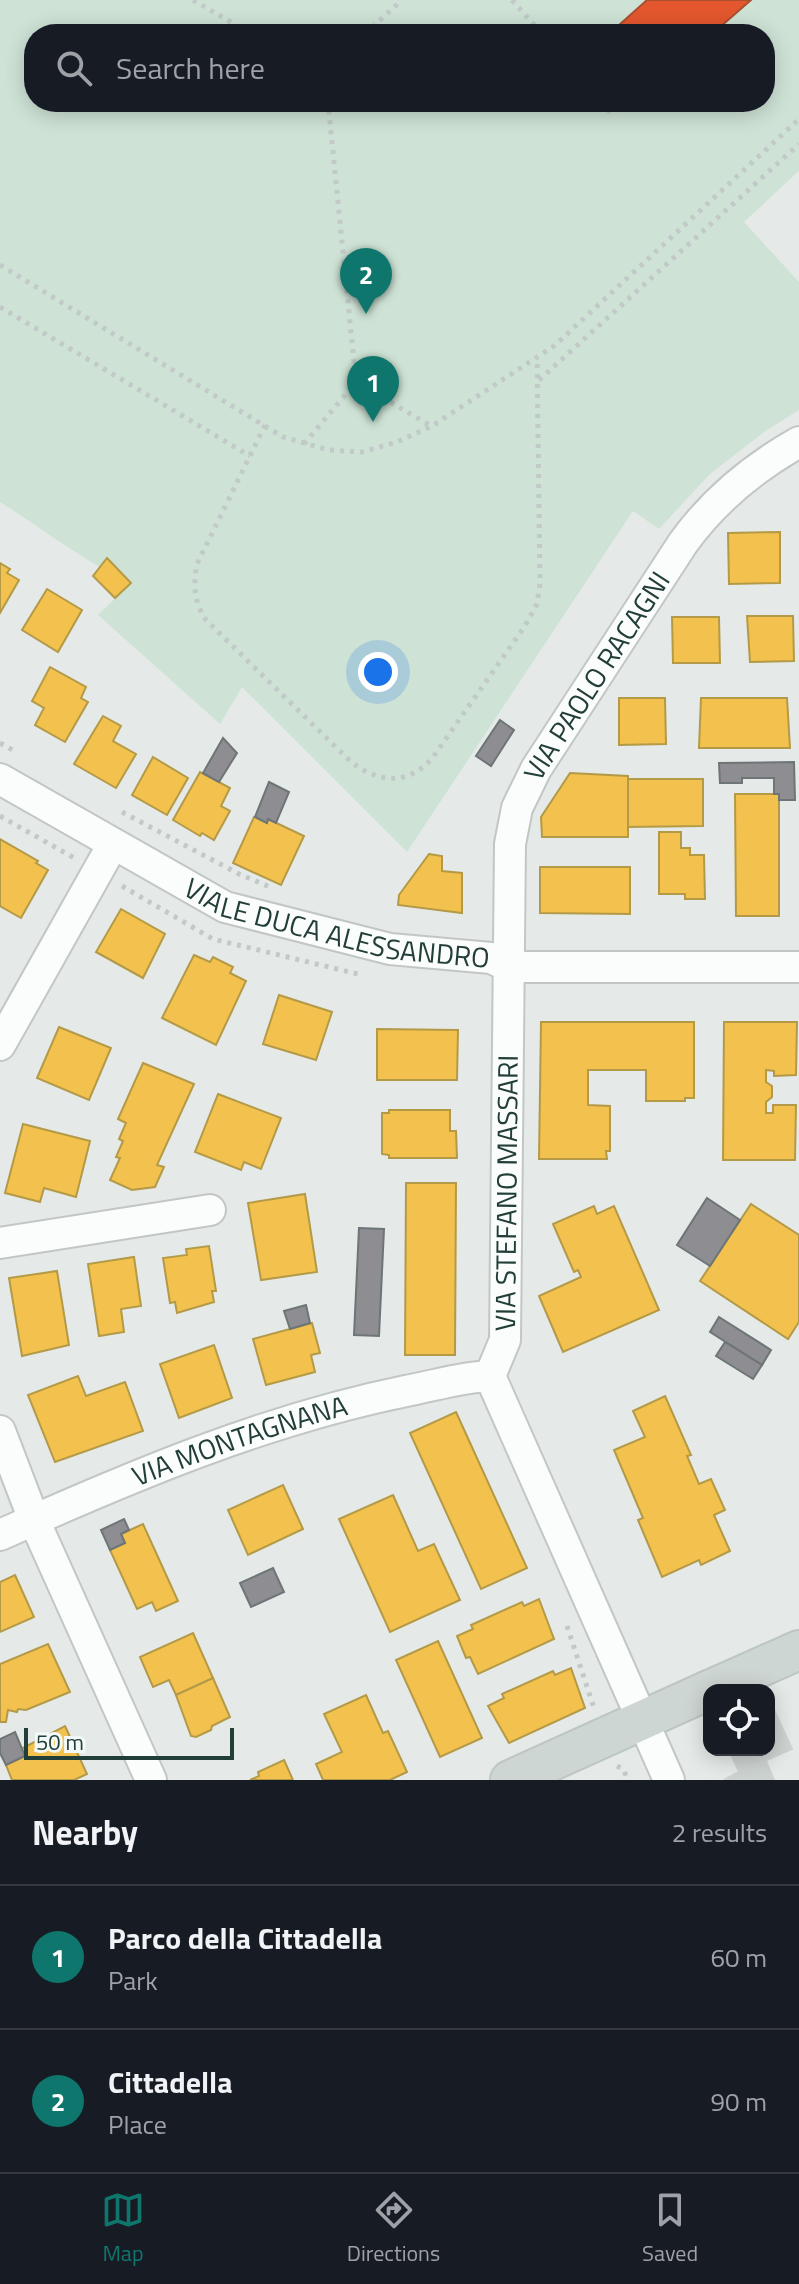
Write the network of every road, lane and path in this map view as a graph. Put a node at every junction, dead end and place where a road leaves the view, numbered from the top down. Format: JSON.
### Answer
{"nodes":[{"id":1,"x":193,"y":0,"type":"edge"},
{"id":2,"x":402,"y":0,"type":"edge"},
{"id":3,"x":512,"y":0,"type":"edge"},
{"id":4,"x":234,"y":24,"type":"edge"},
{"id":5,"x":376,"y":24,"type":"edge"},
{"id":6,"x":533,"y":24,"type":"edge"},
{"id":7,"x":329,"y":112,"type":"edge"},
{"id":8,"x":610,"y":112,"type":"edge"},
{"id":9,"x":614,"y":117,"type":"dead end"},
{"id":10,"x":799,"y":119,"type":"edge"},
{"id":11,"x":799,"y":144,"type":"edge"},
{"id":12,"x":0,"y":265,"type":"edge"},
{"id":13,"x":0,"y":307,"type":"edge"},
{"id":14,"x":537,"y":357,"type":"junction"},
{"id":15,"x":538,"y":381,"type":"junction"},
{"id":16,"x":356,"y":382,"type":"junction"},
{"id":17,"x":265,"y":425,"type":"junction"},
{"id":18,"x":432,"y":426,"type":"junction"},
{"id":19,"x":799,"y":442,"type":"edge"},
{"id":20,"x":304,"y":444,"type":"junction"},
{"id":21,"x":250,"y":456,"type":"junction"},
{"id":22,"x":0,"y":743,"type":"edge"},
{"id":23,"x":24,"y":757,"type":"dead end"},
{"id":24,"x":0,"y":779,"type":"edge"},
{"id":25,"x":113,"y":807,"type":"dead end"},
{"id":26,"x":113,"y":844,"type":"junction"},
{"id":27,"x":279,"y":890,"type":"dead end"},
{"id":28,"x":510,"y":967,"type":"junction"},
{"id":29,"x":799,"y":967,"type":"edge"},
{"id":30,"x":0,"y":1045,"type":"edge"},
{"id":31,"x":210,"y":1210,"type":"dead end"},
{"id":32,"x":0,"y":1243,"type":"edge"},
{"id":33,"x":490,"y":1376,"type":"junction"},
{"id":34,"x":0,"y":1431,"type":"edge"},
{"id":35,"x":34,"y":1520,"type":"junction"},
{"id":36,"x":0,"y":1535,"type":"edge"},
{"id":37,"x":563,"y":1617,"type":"dead end"},
{"id":38,"x":799,"y":1650,"type":"edge"},
{"id":39,"x":722,"y":1684,"type":"edge"},
{"id":40,"x":703,"y":1693,"type":"edge"},
{"id":41,"x":643,"y":1720,"type":"junction"},
{"id":42,"x":604,"y":1737,"type":"junction"},
{"id":43,"x":151,"y":1780,"type":"edge"},
{"id":44,"x":510,"y":1780,"type":"edge"},
{"id":45,"x":628,"y":1780,"type":"edge"},
{"id":46,"x":669,"y":1780,"type":"edge"}],
"edges":[{"from":1,"to":4,"type":"path"},
{"from":2,"to":5,"type":"path"},
{"from":3,"to":6,"type":"path"},
{"from":7,"to":16,"type":"path"},
{"from":8,"to":9,"type":"path"},
{"from":10,"to":14,"type":"path"},
{"from":11,"to":15,"type":"path"},
{"from":12,"to":17,"type":"path"},
{"from":13,"to":21,"type":"path"},
{"from":14,"to":15,"type":"path"},
{"from":14,"to":18,"type":"path"},
{"from":15,"to":21,"type":"path"},
{"from":16,"to":18,"type":"path"},
{"from":16,"to":20,"type":"path"},
{"from":17,"to":20,"type":"path"},
{"from":17,"to":21,"type":"path"},
{"from":18,"to":20,"type":"path"},
{"from":19,"to":28,"type":"street","name":"VIA PAOLO RACAGNI"},
{"from":22,"to":23,"type":"path"},
{"from":24,"to":26,"type":"street","name":"VIALE DUCA ALESSANDRO"},
{"from":25,"to":27,"type":"path"},
{"from":26,"to":28,"type":"street","name":"VIALE DUCA ALESSANDRO"},
{"from":26,"to":30,"type":"street"},
{"from":28,"to":29,"type":"street","name":"VIALE DUCA ALESSANDRO"},
{"from":28,"to":33,"type":"street","name":"VIA STEFANO MASSARI"},
{"from":31,"to":32,"type":"street"},
{"from":33,"to":35,"type":"street","name":"VIA MONTAGNANA"},
{"from":33,"to":41,"type":"street"},
{"from":34,"to":35,"type":"street"},
{"from":35,"to":36,"type":"street","name":"VIA MONTAGNANA"},
{"from":35,"to":43,"type":"street"},
{"from":37,"to":42,"type":"path"},
{"from":38,"to":39,"type":"main road"},
{"from":40,"to":41,"type":"main road"},
{"from":41,"to":42,"type":"main road"},
{"from":41,"to":46,"type":"street"},
{"from":42,"to":44,"type":"main road"},
{"from":42,"to":45,"type":"path"}]}
